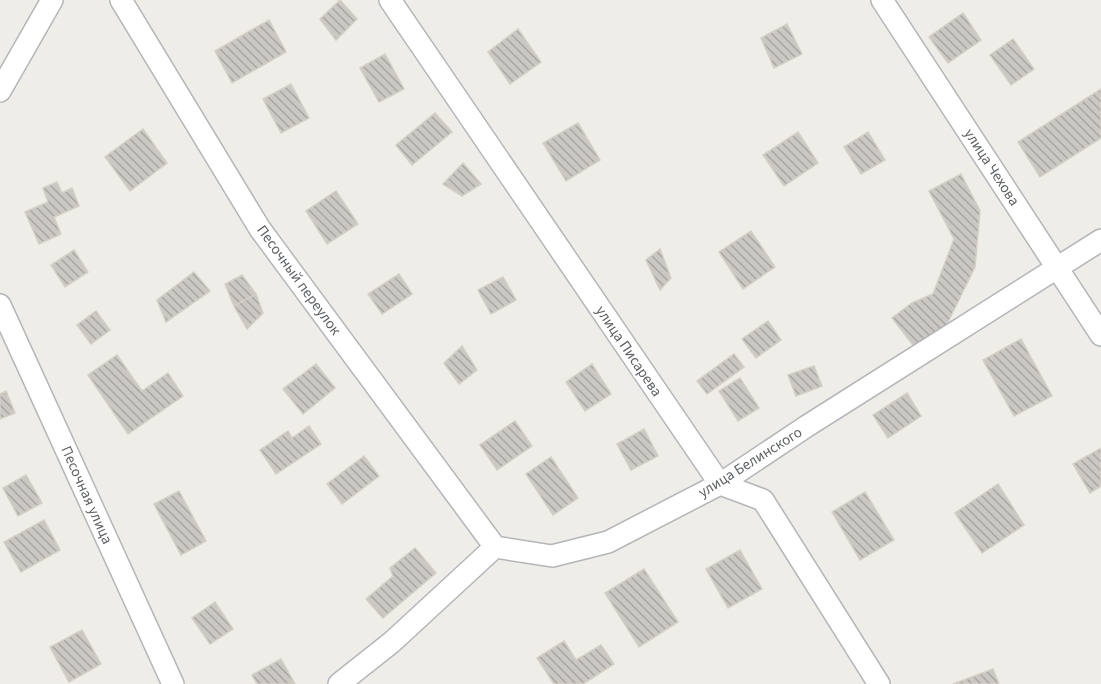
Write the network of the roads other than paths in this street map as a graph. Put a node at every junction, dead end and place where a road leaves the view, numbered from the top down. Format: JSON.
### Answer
{"nodes":[{"id":1,"x":52,"y":0,"type":"edge"},
{"id":2,"x":121,"y":0,"type":"edge"},
{"id":3,"x":390,"y":0,"type":"edge"},
{"id":4,"x":882,"y":0,"type":"edge"},
{"id":5,"x":0,"y":91,"type":"edge"},
{"id":6,"x":1101,"y":240,"type":"edge"},
{"id":7,"x":1057,"y":266,"type":"junction"},
{"id":8,"x":0,"y":305,"type":"edge"},
{"id":9,"x":1101,"y":335,"type":"edge"},
{"id":10,"x":720,"y":484,"type":"junction"},
{"id":11,"x":495,"y":547,"type":"junction"},
{"id":12,"x":173,"y":684,"type":"edge"},
{"id":13,"x":339,"y":684,"type":"edge"},
{"id":14,"x":879,"y":684,"type":"edge"}],
"edges":[{"from":1,"to":5,"type":"street"},
{"from":2,"to":11,"type":"street","name":"Песочный переулок"},
{"from":3,"to":10,"type":"street","name":"улица Писарева"},
{"from":4,"to":7,"type":"street","name":"улица Чехова"},
{"from":6,"to":7,"type":"street","name":"улица Белинского"},
{"from":7,"to":9,"type":"street","name":"улица Чехова"},
{"from":7,"to":10,"type":"street","name":"улица Белинского"},
{"from":8,"to":12,"type":"street","name":"Песочная улица"},
{"from":10,"to":11,"type":"street","name":"улица Белинского"},
{"from":10,"to":14,"type":"street"},
{"from":11,"to":13,"type":"street"}]}
